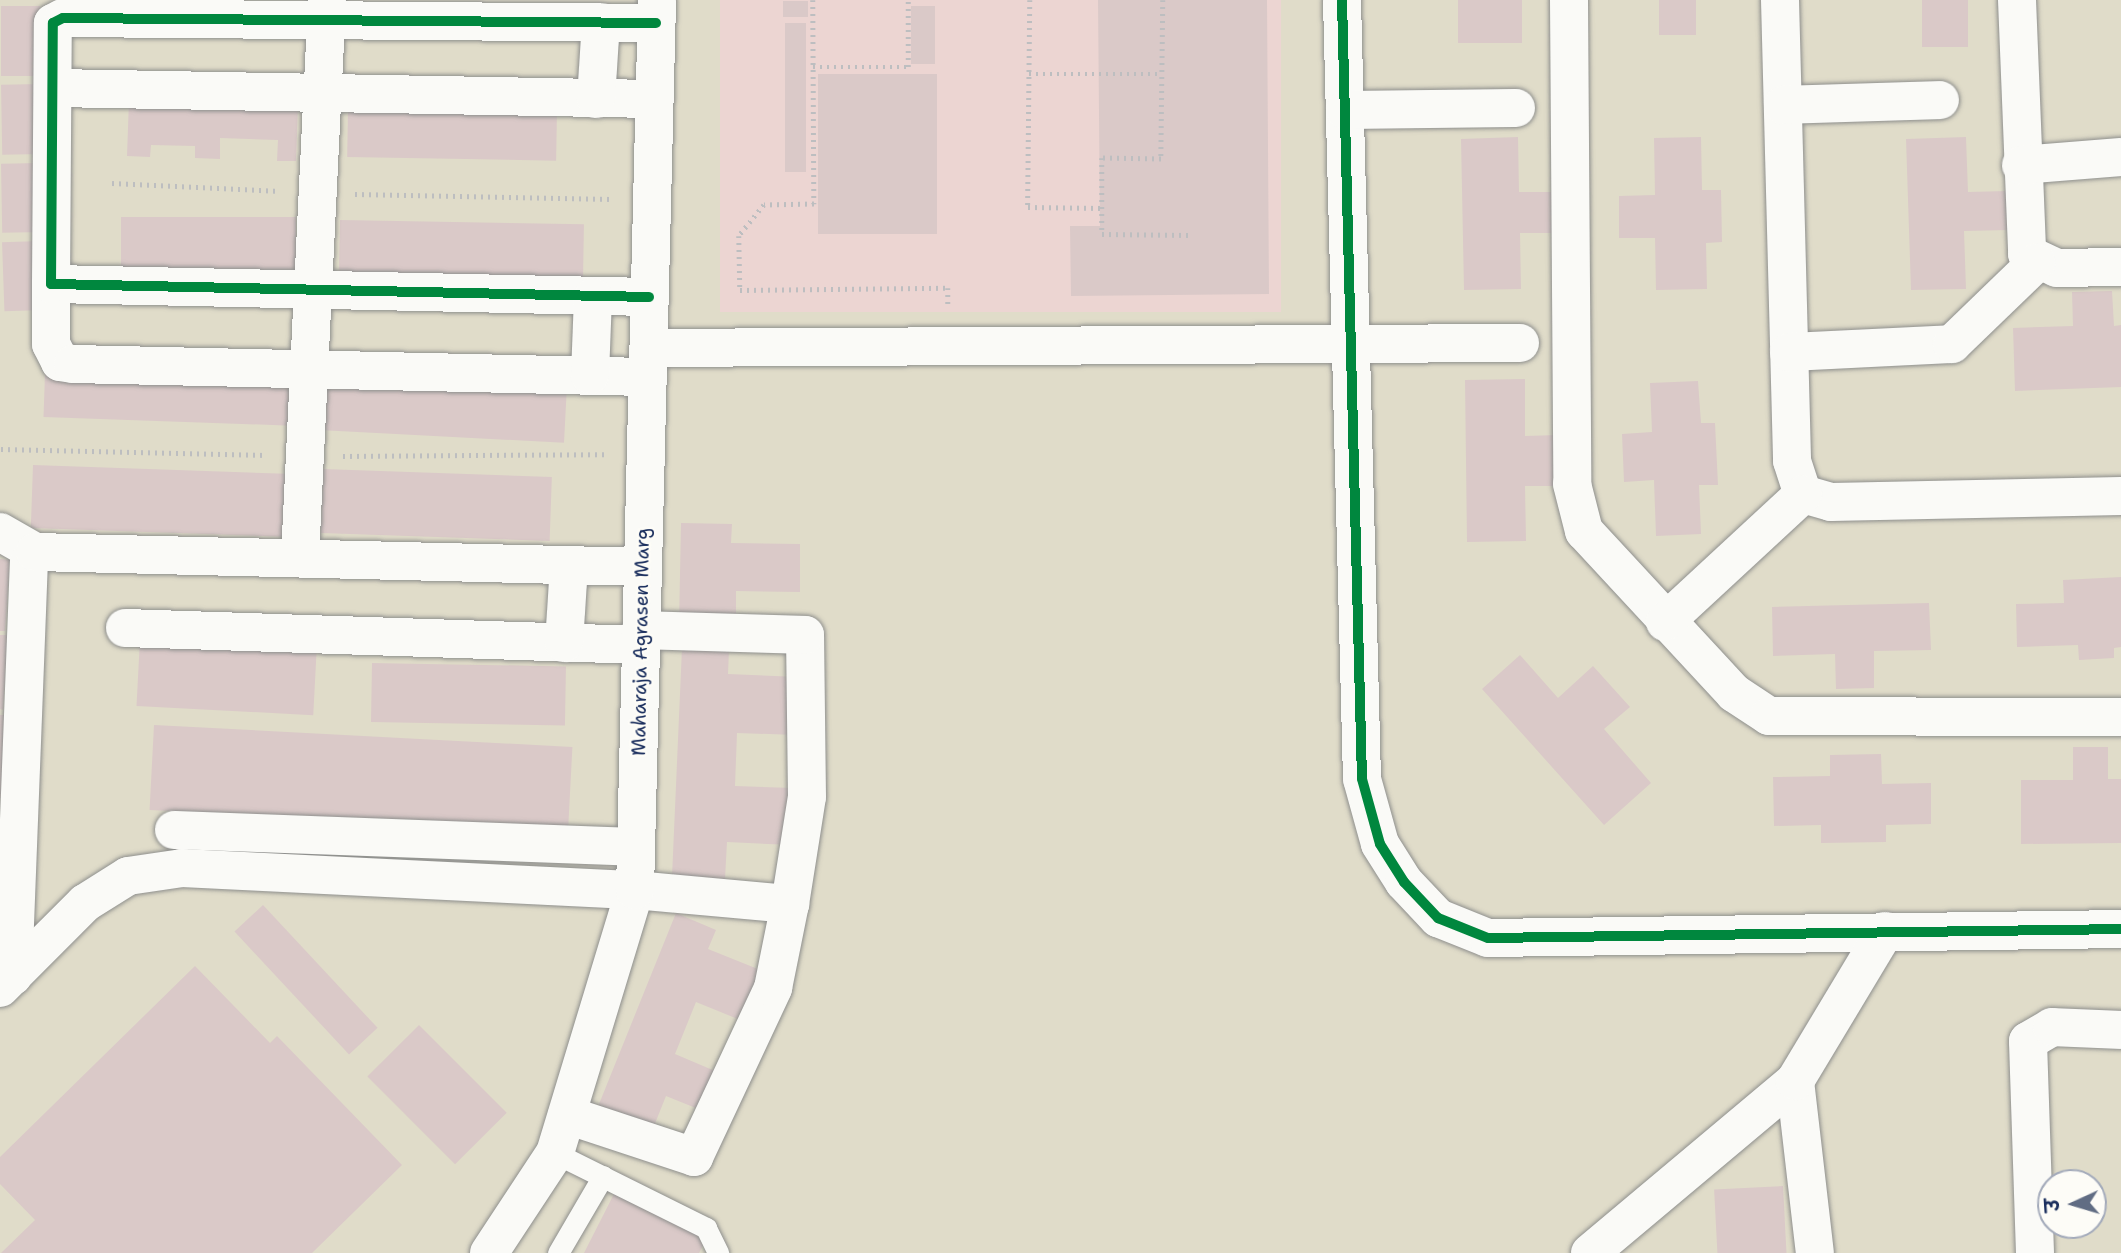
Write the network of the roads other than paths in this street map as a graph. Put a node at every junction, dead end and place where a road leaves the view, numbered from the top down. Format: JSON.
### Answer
{"nodes":[{"id":1,"x":1342,"y":0,"type":"edge"},
{"id":2,"x":1569,"y":0,"type":"edge"},
{"id":3,"x":1780,"y":0,"type":"edge"},
{"id":4,"x":2017,"y":0,"type":"edge"},
{"id":5,"x":326,"y":9,"type":"edge"},
{"id":6,"x":657,"y":11,"type":"edge"},
{"id":7,"x":601,"y":22,"type":"junction"},
{"id":8,"x":54,"y":89,"type":"junction"},
{"id":9,"x":324,"y":98,"type":"junction"},
{"id":10,"x":596,"y":99,"type":"junction"},
{"id":11,"x":654,"y":99,"type":"junction"},
{"id":12,"x":1940,"y":100,"type":"dead end"},
{"id":13,"x":1783,"y":105,"type":"junction"},
{"id":14,"x":1516,"y":108,"type":"dead end"},
{"id":15,"x":1345,"y":110,"type":"junction"},
{"id":16,"x":2121,"y":157,"type":"edge"},
{"id":17,"x":2021,"y":165,"type":"junction"},
{"id":18,"x":2036,"y":263,"type":"junction"},
{"id":19,"x":2121,"y":267,"type":"edge"},
{"id":20,"x":51,"y":284,"type":"junction"},
{"id":21,"x":314,"y":292,"type":"junction"},
{"id":22,"x":593,"y":297,"type":"junction"},
{"id":23,"x":649,"y":297,"type":"junction"},
{"id":24,"x":1520,"y":344,"type":"dead end"},
{"id":25,"x":1350,"y":346,"type":"junction"},
{"id":26,"x":1789,"y":352,"type":"junction"},
{"id":27,"x":648,"y":362,"type":"junction"},
{"id":28,"x":310,"y":369,"type":"junction"},
{"id":29,"x":590,"y":375,"type":"junction"},
{"id":30,"x":1803,"y":494,"type":"junction"},
{"id":31,"x":2121,"y":496,"type":"edge"},
{"id":32,"x":0,"y":532,"type":"edge"},
{"id":33,"x":35,"y":552,"type":"junction"},
{"id":34,"x":300,"y":557,"type":"junction"},
{"id":35,"x":569,"y":565,"type":"junction"},
{"id":36,"x":643,"y":567,"type":"junction"},
{"id":37,"x":1665,"y":622,"type":"junction"},
{"id":38,"x":125,"y":628,"type":"dead end"},
{"id":39,"x":641,"y":637,"type":"junction"},
{"id":40,"x":564,"y":643,"type":"junction"},
{"id":41,"x":2121,"y":717,"type":"edge"},
{"id":42,"x":174,"y":830,"type":"dead end"},
{"id":43,"x":636,"y":847,"type":"junction"},
{"id":44,"x":635,"y":890,"type":"junction"},
{"id":45,"x":790,"y":904,"type":"junction"},
{"id":46,"x":2121,"y":929,"type":"edge"},
{"id":47,"x":1885,"y":931,"type":"junction"},
{"id":48,"x":6,"y":982,"type":"edge"},
{"id":49,"x":2121,"y":1030,"type":"edge"},
{"id":50,"x":1795,"y":1082,"type":"junction"},
{"id":51,"x":567,"y":1115,"type":"junction"},
{"id":52,"x":555,"y":1153,"type":"junction"},
{"id":53,"x":603,"y":1176,"type":"junction"},
{"id":54,"x":489,"y":1253,"type":"edge"},
{"id":55,"x":558,"y":1253,"type":"edge"},
{"id":56,"x":718,"y":1253,"type":"edge"},
{"id":57,"x":1590,"y":1253,"type":"edge"},
{"id":58,"x":1815,"y":1253,"type":"edge"},
{"id":59,"x":2035,"y":1253,"type":"edge"}],
"edges":[{"from":1,"to":15,"type":"street"},
{"from":2,"to":37,"type":"street"},
{"from":3,"to":13,"type":"street"},
{"from":4,"to":17,"type":"street"},
{"from":5,"to":7,"type":"street"},
{"from":5,"to":8,"type":"street"},
{"from":5,"to":9,"type":"street"},
{"from":6,"to":7,"type":"street"},
{"from":6,"to":11,"type":"street","name":"Maharaja Agrasen Marg"},
{"from":7,"to":10,"type":"street"},
{"from":8,"to":9,"type":"street"},
{"from":8,"to":20,"type":"street"},
{"from":9,"to":10,"type":"street"},
{"from":9,"to":21,"type":"street"},
{"from":10,"to":11,"type":"street"},
{"from":11,"to":23,"type":"street","name":"Maharaja Agrasen Marg"},
{"from":12,"to":13,"type":"street"},
{"from":13,"to":26,"type":"street"},
{"from":14,"to":15,"type":"street"},
{"from":15,"to":25,"type":"street"},
{"from":16,"to":17,"type":"street"},
{"from":17,"to":18,"type":"street"},
{"from":18,"to":19,"type":"street"},
{"from":18,"to":26,"type":"street"},
{"from":20,"to":21,"type":"street"},
{"from":20,"to":28,"type":"street"},
{"from":21,"to":22,"type":"street"},
{"from":21,"to":28,"type":"street"},
{"from":22,"to":23,"type":"street"},
{"from":22,"to":29,"type":"street"},
{"from":23,"to":27,"type":"street","name":"Maharaja Agrasen Marg"},
{"from":24,"to":25,"type":"street"},
{"from":25,"to":27,"type":"street"},
{"from":25,"to":47,"type":"street"},
{"from":26,"to":30,"type":"street"},
{"from":27,"to":29,"type":"street"},
{"from":27,"to":36,"type":"street","name":"Maharaja Agrasen Marg"},
{"from":28,"to":29,"type":"street"},
{"from":28,"to":34,"type":"street"},
{"from":30,"to":31,"type":"street"},
{"from":30,"to":37,"type":"street"},
{"from":32,"to":33,"type":"street"},
{"from":33,"to":34,"type":"street"},
{"from":33,"to":48,"type":"street"},
{"from":34,"to":35,"type":"street"},
{"from":35,"to":36,"type":"street"},
{"from":35,"to":40,"type":"street"},
{"from":36,"to":39,"type":"street","name":"Maharaja Agrasen Marg"},
{"from":37,"to":41,"type":"street"},
{"from":38,"to":40,"type":"street"},
{"from":39,"to":40,"type":"street"},
{"from":39,"to":43,"type":"street","name":"Maharaja Agrasen Marg"},
{"from":39,"to":45,"type":"street"},
{"from":42,"to":43,"type":"street"},
{"from":43,"to":44,"type":"street","name":"Maharaja Agrasen Marg"},
{"from":44,"to":45,"type":"street"},
{"from":44,"to":48,"type":"street"},
{"from":44,"to":51,"type":"street","name":"Maharaja Agrasen Marg"},
{"from":45,"to":51,"type":"street"},
{"from":46,"to":47,"type":"street"},
{"from":47,"to":50,"type":"street"},
{"from":49,"to":59,"type":"street"},
{"from":50,"to":57,"type":"street"},
{"from":50,"to":58,"type":"street"},
{"from":51,"to":52,"type":"street","name":"Maharaja Agrasen Marg"},
{"from":52,"to":53,"type":"lane"},
{"from":52,"to":54,"type":"street","name":"Maharaja Agrasen Marg"},
{"from":53,"to":55,"type":"lane"},
{"from":53,"to":56,"type":"lane"}]}
